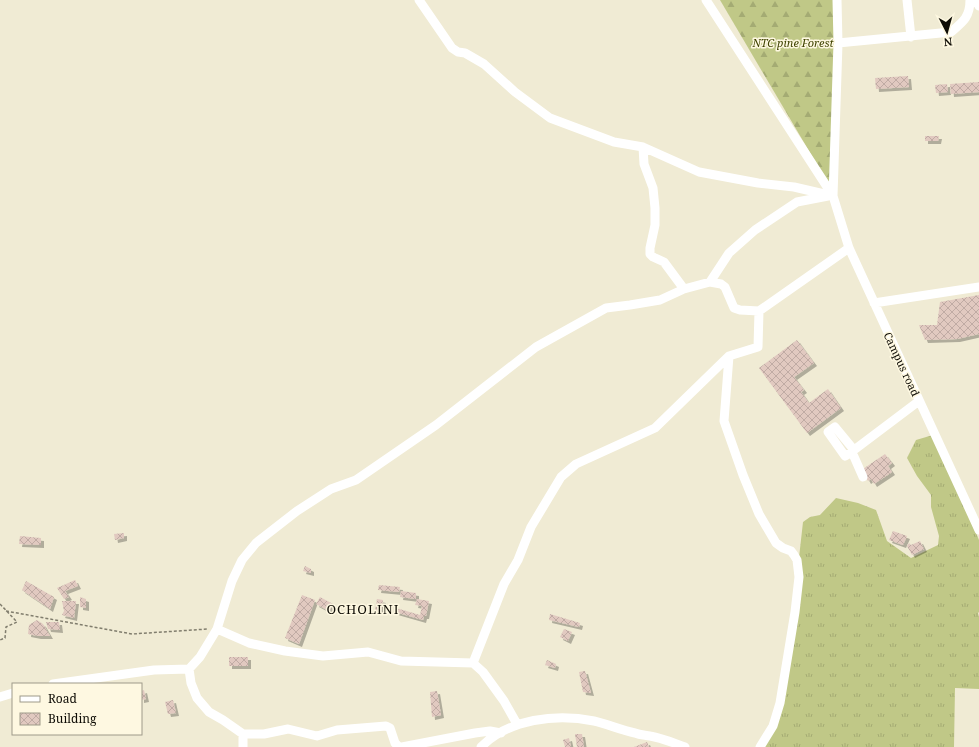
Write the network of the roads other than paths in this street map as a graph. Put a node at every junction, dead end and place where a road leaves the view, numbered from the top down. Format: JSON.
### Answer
{"nodes":[{"id":1,"x":419,"y":0,"type":"edge"},
{"id":2,"x":706,"y":0,"type":"edge"},
{"id":3,"x":837,"y":0,"type":"edge"},
{"id":4,"x":907,"y":0,"type":"edge"},
{"id":5,"x":970,"y":0,"type":"edge"},
{"id":6,"x":976,"y":0,"type":"edge"},
{"id":7,"x":979,"y":6,"type":"edge"},
{"id":8,"x":911,"y":37,"type":"junction"},
{"id":9,"x":838,"y":43,"type":"junction"},
{"id":10,"x":643,"y":147,"type":"junction"},
{"id":11,"x":833,"y":196,"type":"junction"},
{"id":12,"x":849,"y":248,"type":"junction"},
{"id":13,"x":710,"y":282,"type":"junction"},
{"id":14,"x":979,"y":286,"type":"edge"},
{"id":15,"x":684,"y":289,"type":"junction"},
{"id":16,"x":874,"y":303,"type":"junction"},
{"id":17,"x":758,"y":311,"type":"junction"},
{"id":18,"x":729,"y":356,"type":"junction"},
{"id":19,"x":919,"y":401,"type":"junction"},
{"id":20,"x":863,"y":477,"type":"dead end"},
{"id":21,"x":979,"y":530,"type":"edge"},
{"id":22,"x":217,"y":629,"type":"junction"},
{"id":23,"x":473,"y":663,"type":"junction"},
{"id":24,"x":190,"y":669,"type":"junction"},
{"id":25,"x":61,"y":683,"type":"edge"},
{"id":26,"x":12,"y":693,"type":"edge"},
{"id":27,"x":0,"y":697,"type":"edge"},
{"id":28,"x":517,"y":724,"type":"junction"},
{"id":29,"x":501,"y":732,"type":"junction"},
{"id":30,"x":243,"y":734,"type":"junction"},
{"id":31,"x":243,"y":747,"type":"edge"},
{"id":32,"x":481,"y":747,"type":"edge"},
{"id":33,"x":685,"y":747,"type":"edge"},
{"id":34,"x":760,"y":747,"type":"edge"}],
"edges":[{"from":1,"to":10,"type":"street"},
{"from":2,"to":11,"type":"street"},
{"from":3,"to":9,"type":"street"},
{"from":4,"to":8,"type":"street"},
{"from":5,"to":8,"type":"street"},
{"from":6,"to":7,"type":"street"},
{"from":8,"to":9,"type":"street"},
{"from":9,"to":11,"type":"street"},
{"from":10,"to":11,"type":"street"},
{"from":10,"to":15,"type":"street"},
{"from":11,"to":12,"type":"street","name":"Campus road"},
{"from":11,"to":13,"type":"street"},
{"from":12,"to":16,"type":"street","name":"Campus road"},
{"from":12,"to":17,"type":"street"},
{"from":13,"to":15,"type":"street"},
{"from":13,"to":17,"type":"street"},
{"from":14,"to":16,"type":"street"},
{"from":15,"to":22,"type":"street"},
{"from":16,"to":19,"type":"street","name":"Campus road"},
{"from":17,"to":18,"type":"street"},
{"from":18,"to":23,"type":"street"},
{"from":18,"to":34,"type":"street"},
{"from":19,"to":20,"type":"street"},
{"from":19,"to":21,"type":"street","name":"Campus road"},
{"from":22,"to":23,"type":"street"},
{"from":22,"to":24,"type":"street"},
{"from":23,"to":28,"type":"street"},
{"from":24,"to":25,"type":"street"},
{"from":24,"to":30,"type":"street"},
{"from":26,"to":27,"type":"street"},
{"from":28,"to":29,"type":"street"},
{"from":28,"to":33,"type":"street"},
{"from":29,"to":30,"type":"street"},
{"from":29,"to":32,"type":"street"},
{"from":30,"to":31,"type":"street"}]}
